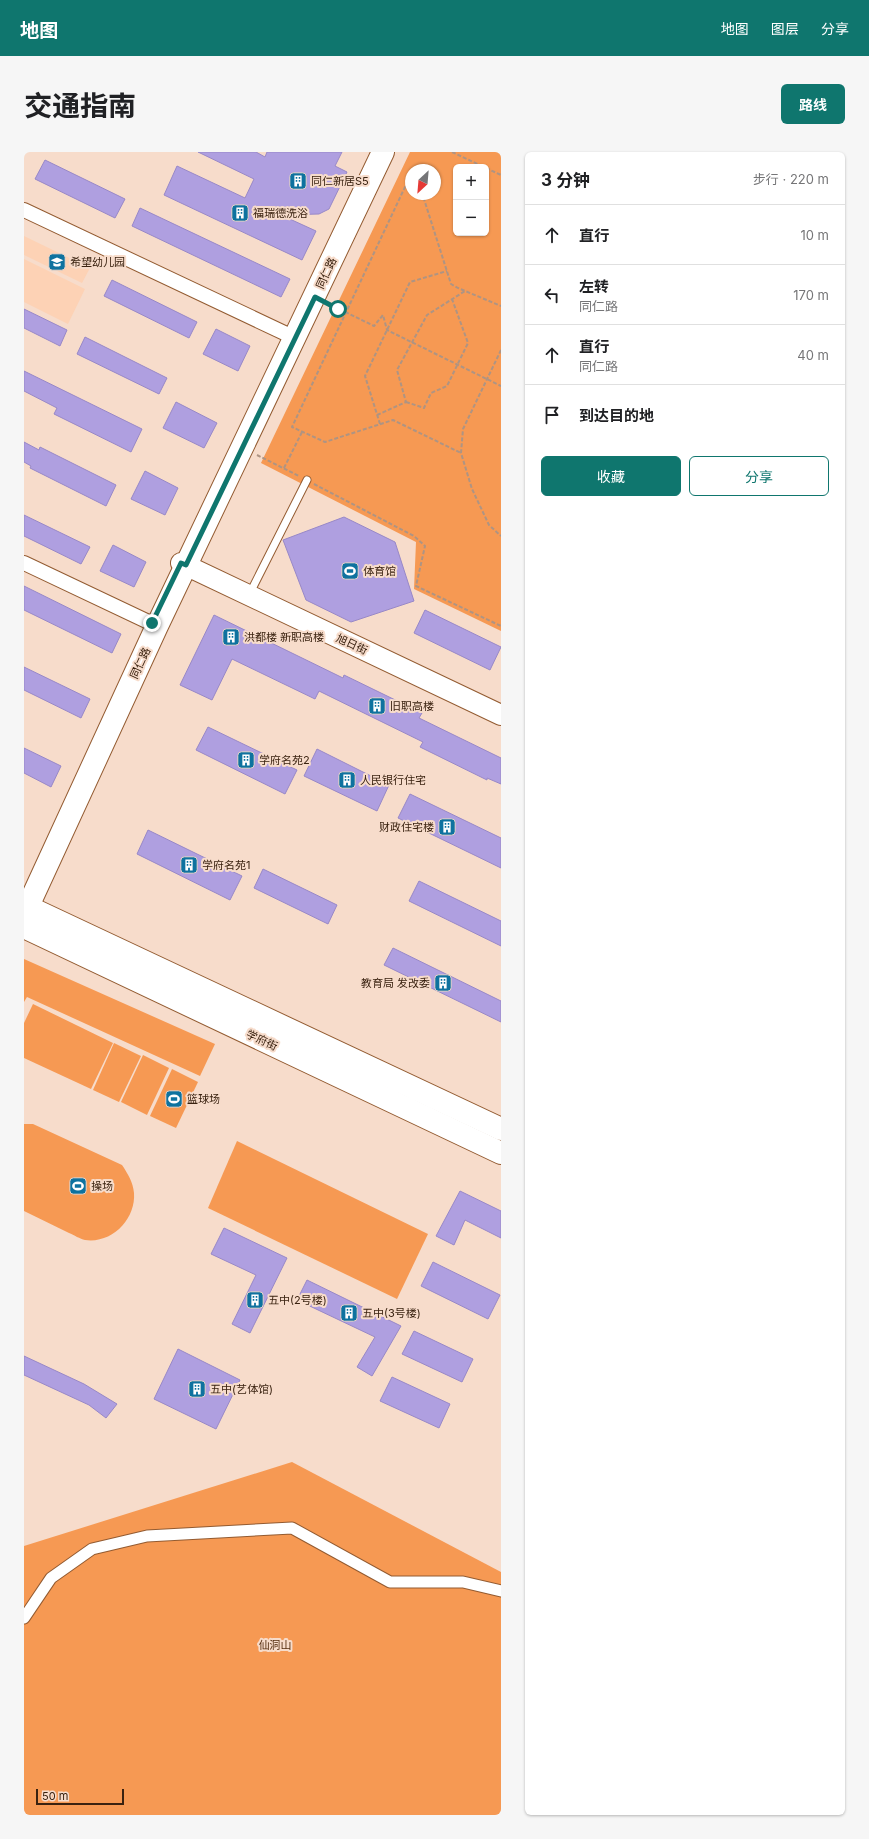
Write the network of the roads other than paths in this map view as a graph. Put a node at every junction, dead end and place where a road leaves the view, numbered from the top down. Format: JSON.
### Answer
{"nodes":[{"id":1,"x":370,"y":152,"type":"edge"},
{"id":2,"x":383,"y":152,"type":"edge"},
{"id":3,"x":24,"y":210,"type":"edge"},
{"id":4,"x":291,"y":336,"type":"junction"},
{"id":5,"x":307,"y":480,"type":"road end"},
{"id":6,"x":24,"y":563,"type":"edge"},
{"id":7,"x":184,"y":564,"type":"junction"},
{"id":8,"x":249,"y":595,"type":"junction"},
{"id":9,"x":154,"y":625,"type":"junction"},
{"id":10,"x":501,"y":715,"type":"edge"},
{"id":11,"x":25,"y":909,"type":"edge"},
{"id":12,"x":501,"y":1129,"type":"edge"},
{"id":13,"x":501,"y":1153,"type":"edge"},
{"id":14,"x":501,"y":1591,"type":"edge"},
{"id":15,"x":24,"y":1618,"type":"edge"}],
"edges":[{"from":1,"to":4,"type":"main road","name":"同仁路"},
{"from":2,"to":4,"type":"main road","name":"同仁路"},
{"from":3,"to":4,"type":"street"},
{"from":4,"to":7,"type":"main road","name":"同仁路"},
{"from":4,"to":7,"type":"main road","name":"同仁路"},
{"from":5,"to":8,"type":"lane"},
{"from":6,"to":9,"type":"street"},
{"from":7,"to":8,"type":"main road","name":"旭日街"},
{"from":7,"to":9,"type":"main road","name":"同仁路"},
{"from":8,"to":10,"type":"main road","name":"旭日街"},
{"from":9,"to":11,"type":"main road","name":"同仁路"},
{"from":11,"to":12,"type":"main road","name":"学府街"},
{"from":11,"to":13,"type":"main road","name":"学府街"},
{"from":14,"to":15,"type":"street"}]}
